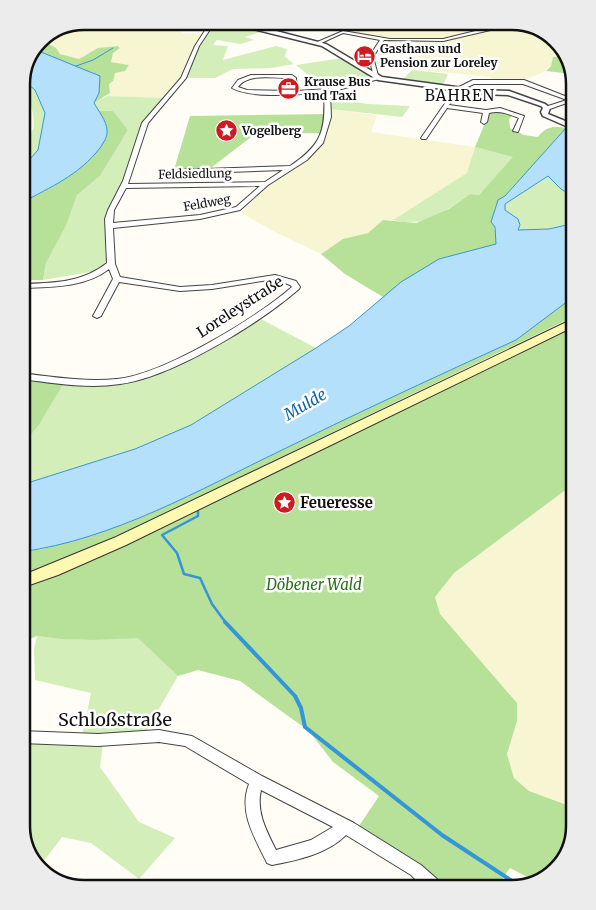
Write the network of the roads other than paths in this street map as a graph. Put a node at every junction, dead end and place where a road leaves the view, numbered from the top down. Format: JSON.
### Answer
{"nodes":[{"id":1,"x":208,"y":30,"type":"edge"},
{"id":2,"x":265,"y":30,"type":"edge"},
{"id":3,"x":488,"y":30,"type":"edge"},
{"id":4,"x":383,"y":39,"type":"junction"},
{"id":5,"x":317,"y":43,"type":"junction"},
{"id":6,"x":364,"y":70,"type":"junction"},
{"id":7,"x":375,"y":70,"type":"junction"},
{"id":8,"x":377,"y":78,"type":"junction"},
{"id":9,"x":456,"y":90,"type":"junction"},
{"id":10,"x":327,"y":91,"type":"junction"},
{"id":11,"x":295,"y":93,"type":"junction"},
{"id":12,"x":566,"y":98,"type":"edge"},
{"id":13,"x":566,"y":102,"type":"edge"},
{"id":14,"x":446,"y":106,"type":"junction"},
{"id":15,"x":547,"y":108,"type":"junction"},
{"id":16,"x":486,"y":112,"type":"junction"},
{"id":17,"x":484,"y":122,"type":"dead end"},
{"id":18,"x":566,"y":124,"type":"edge"},
{"id":19,"x":516,"y":130,"type":"dead end"},
{"id":20,"x":424,"y":138,"type":"dead end"},
{"id":21,"x":291,"y":168,"type":"junction"},
{"id":22,"x":175,"y":172,"type":"dead end"},
{"id":23,"x":266,"y":184,"type":"junction"},
{"id":24,"x":124,"y":186,"type":"junction"},
{"id":25,"x":109,"y":226,"type":"junction"},
{"id":26,"x":111,"y":264,"type":"junction"},
{"id":27,"x":117,"y":279,"type":"junction"},
{"id":28,"x":30,"y":285,"type":"edge"},
{"id":29,"x":97,"y":316,"type":"dead end"},
{"id":30,"x":566,"y":325,"type":"edge"},
{"id":31,"x":30,"y":377,"type":"edge"},
{"id":32,"x":30,"y":579,"type":"edge"},
{"id":33,"x":30,"y":737,"type":"edge"},
{"id":34,"x":257,"y":781,"type":"junction"},
{"id":35,"x":344,"y":826,"type":"junction"},
{"id":36,"x":427,"y":880,"type":"edge"}],
"edges":[{"from":1,"to":24,"type":"street"},
{"from":2,"to":5,"type":"street"},
{"from":3,"to":4,"type":"street"},
{"from":4,"to":5,"type":"street"},
{"from":4,"to":7,"type":"street"},
{"from":5,"to":6,"type":"street"},
{"from":6,"to":7,"type":"street"},
{"from":6,"to":8,"type":"street"},
{"from":7,"to":8,"type":"street"},
{"from":8,"to":9,"type":"street"},
{"from":8,"to":10,"type":"street"},
{"from":9,"to":12,"type":"street"},
{"from":9,"to":14,"type":"street"},
{"from":9,"to":15,"type":"street"},
{"from":10,"to":11,"type":"street"},
{"from":10,"to":21,"type":"street","name":"Feldweg"},
{"from":11,"to":11,"type":"street"},
{"from":13,"to":15,"type":"street"},
{"from":14,"to":16,"type":"street"},
{"from":14,"to":20,"type":"street"},
{"from":15,"to":18,"type":"street"},
{"from":16,"to":17,"type":"street"},
{"from":16,"to":19,"type":"street"},
{"from":21,"to":22,"type":"street","name":"Feldsiedlung"},
{"from":21,"to":23,"type":"street","name":"Feldweg"},
{"from":23,"to":24,"type":"street","name":"Feldsiedlung"},
{"from":23,"to":25,"type":"street","name":"Feldweg"},
{"from":24,"to":25,"type":"street"},
{"from":25,"to":26,"type":"street"},
{"from":26,"to":27,"type":"street"},
{"from":26,"to":28,"type":"street"},
{"from":27,"to":29,"type":"street"},
{"from":27,"to":31,"type":"street","name":"Loreleystraße"},
{"from":30,"to":32,"type":"main road"},
{"from":33,"to":34,"type":"street","name":"Schloßstraße"},
{"from":34,"to":35,"type":"street","name":"Schloßstraße"},
{"from":34,"to":35,"type":"street"},
{"from":35,"to":36,"type":"street","name":"Schloßstraße"}]}
